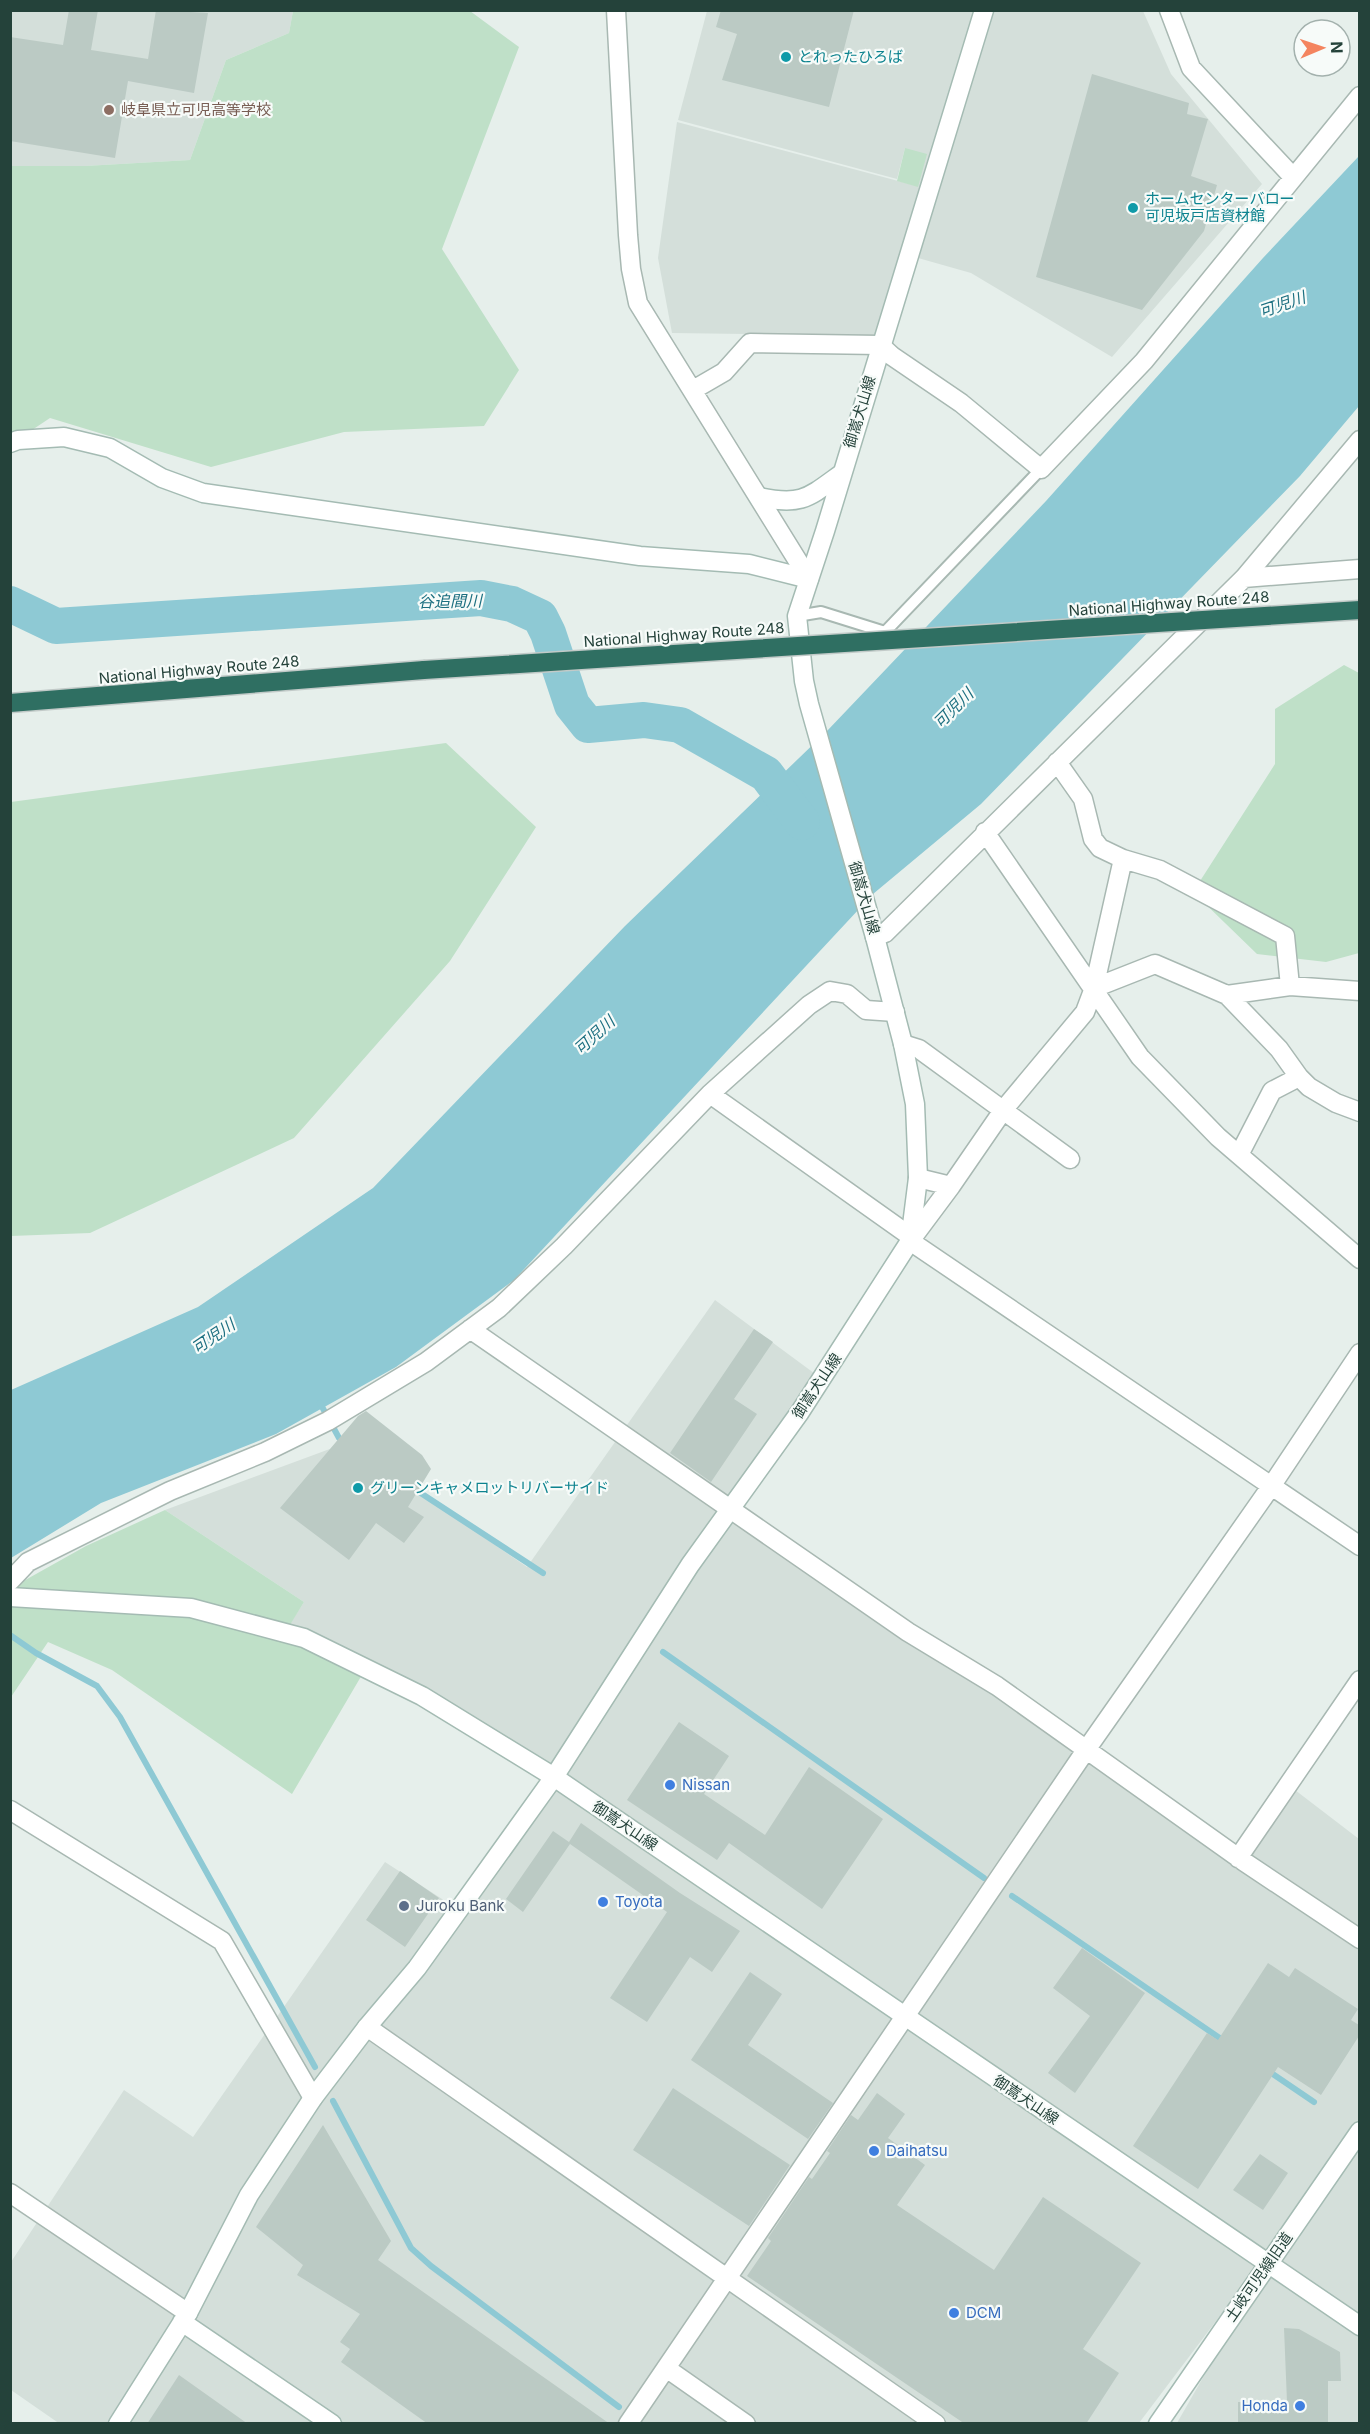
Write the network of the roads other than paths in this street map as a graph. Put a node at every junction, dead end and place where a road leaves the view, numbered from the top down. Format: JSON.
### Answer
{"nodes":[{"id":1,"x":616,"y":10,"type":"edge"},
{"id":2,"x":984,"y":10,"type":"edge"},
{"id":3,"x":1169,"y":10,"type":"edge"},
{"id":4,"x":1359,"y":96,"type":"edge"},
{"id":5,"x":1293,"y":177,"type":"junction"},
{"id":6,"x":880,"y":345,"type":"junction"},
{"id":7,"x":693,"y":390,"type":"junction"},
{"id":8,"x":1359,"y":440,"type":"edge"},
{"id":9,"x":10,"y":443,"type":"edge"},
{"id":10,"x":1041,"y":469,"type":"junction"},
{"id":11,"x":841,"y":474,"type":"junction"},
{"id":12,"x":759,"y":497,"type":"junction"},
{"id":13,"x":1359,"y":569,"type":"edge"},
{"id":14,"x":1244,"y":578,"type":"junction"},
{"id":15,"x":809,"y":579,"type":"junction"},
{"id":16,"x":1359,"y":610,"type":"edge"},
{"id":17,"x":797,"y":616,"type":"junction"},
{"id":18,"x":10,"y":703,"type":"edge"},
{"id":19,"x":1057,"y":762,"type":"junction"},
{"id":20,"x":985,"y":832,"type":"junction"},
{"id":21,"x":1123,"y":859,"type":"junction"},
{"id":22,"x":875,"y":937,"type":"junction"},
{"id":23,"x":1290,"y":986,"type":"junction"},
{"id":24,"x":1094,"y":988,"type":"junction"},
{"id":25,"x":1359,"y":991,"type":"edge"},
{"id":26,"x":1227,"y":995,"type":"junction"},
{"id":27,"x":895,"y":1012,"type":"junction"},
{"id":28,"x":903,"y":1044,"type":"junction"},
{"id":29,"x":1299,"y":1077,"type":"junction"},
{"id":30,"x":710,"y":1094,"type":"junction"},
{"id":31,"x":1004,"y":1109,"type":"junction"},
{"id":32,"x":1359,"y":1113,"type":"edge"},
{"id":33,"x":1239,"y":1155,"type":"junction"},
{"id":34,"x":1070,"y":1159,"type":"dead end"},
{"id":35,"x":918,"y":1178,"type":"junction"},
{"id":36,"x":951,"y":1186,"type":"junction"},
{"id":37,"x":910,"y":1239,"type":"junction"},
{"id":38,"x":1359,"y":1259,"type":"edge"},
{"id":39,"x":470,"y":1329,"type":"junction"},
{"id":40,"x":1359,"y":1353,"type":"edge"},
{"id":41,"x":1272,"y":1485,"type":"junction"},
{"id":42,"x":729,"y":1509,"type":"junction"},
{"id":43,"x":1359,"y":1546,"type":"edge"},
{"id":44,"x":10,"y":1581,"type":"edge"},
{"id":45,"x":10,"y":1597,"type":"edge"},
{"id":46,"x":1359,"y":1680,"type":"edge"},
{"id":47,"x":1086,"y":1750,"type":"junction"},
{"id":48,"x":554,"y":1777,"type":"junction"},
{"id":49,"x":10,"y":1810,"type":"edge"},
{"id":50,"x":1238,"y":1858,"type":"junction"},
{"id":51,"x":1359,"y":1939,"type":"edge"},
{"id":52,"x":903,"y":2017,"type":"junction"},
{"id":53,"x":367,"y":2027,"type":"junction"},
{"id":54,"x":313,"y":2098,"type":"junction"},
{"id":55,"x":1359,"y":2131,"type":"edge"},
{"id":56,"x":10,"y":2193,"type":"edge"},
{"id":57,"x":1268,"y":2264,"type":"junction"},
{"id":58,"x":727,"y":2279,"type":"junction"},
{"id":59,"x":185,"y":2317,"type":"junction"},
{"id":60,"x":1359,"y":2326,"type":"edge"},
{"id":61,"x":666,"y":2368,"type":"junction"},
{"id":62,"x":118,"y":2424,"type":"edge"},
{"id":63,"x":332,"y":2424,"type":"edge"},
{"id":64,"x":628,"y":2424,"type":"edge"},
{"id":65,"x":746,"y":2424,"type":"edge"},
{"id":66,"x":936,"y":2424,"type":"edge"},
{"id":67,"x":1158,"y":2424,"type":"edge"}],
"edges":[{"from":1,"to":7,"type":"street"},
{"from":2,"to":6,"type":"street","name":"御嵩犬山線"},
{"from":3,"to":5,"type":"street"},
{"from":4,"to":5,"type":"street"},
{"from":5,"to":10,"type":"street"},
{"from":6,"to":7,"type":"street"},
{"from":6,"to":10,"type":"street"},
{"from":6,"to":11,"type":"street","name":"御嵩犬山線"},
{"from":7,"to":12,"type":"street"},
{"from":8,"to":14,"type":"street"},
{"from":9,"to":15,"type":"street"},
{"from":10,"to":17,"type":"lane"},
{"from":11,"to":12,"type":"street"},
{"from":11,"to":15,"type":"street","name":"御嵩犬山線"},
{"from":12,"to":15,"type":"street"},
{"from":13,"to":14,"type":"street"},
{"from":14,"to":19,"type":"street"},
{"from":15,"to":17,"type":"street","name":"御嵩犬山線"},
{"from":16,"to":18,"type":"highway","name":"National Highway Route 248","bridge":true},
{"from":17,"to":22,"type":"street","name":"御嵩犬山線"},
{"from":19,"to":20,"type":"street"},
{"from":19,"to":21,"type":"street"},
{"from":20,"to":22,"type":"street"},
{"from":20,"to":24,"type":"street"},
{"from":21,"to":23,"type":"street"},
{"from":21,"to":24,"type":"street"},
{"from":22,"to":27,"type":"street","name":"御嵩犬山線"},
{"from":23,"to":25,"type":"street"},
{"from":23,"to":26,"type":"street"},
{"from":24,"to":26,"type":"street"},
{"from":24,"to":31,"type":"street"},
{"from":24,"to":33,"type":"street"},
{"from":26,"to":29,"type":"street"},
{"from":27,"to":28,"type":"street","name":"御嵩犬山線"},
{"from":27,"to":30,"type":"street"},
{"from":28,"to":31,"type":"street"},
{"from":28,"to":35,"type":"street","name":"御嵩犬山線"},
{"from":29,"to":32,"type":"street"},
{"from":29,"to":33,"type":"street"},
{"from":30,"to":37,"type":"street"},
{"from":30,"to":39,"type":"street"},
{"from":31,"to":34,"type":"street"},
{"from":31,"to":36,"type":"street"},
{"from":33,"to":38,"type":"street"},
{"from":35,"to":36,"type":"street"},
{"from":35,"to":37,"type":"street","name":"御嵩犬山線"},
{"from":36,"to":37,"type":"street"},
{"from":37,"to":41,"type":"street"},
{"from":37,"to":42,"type":"street","name":"御嵩犬山線"},
{"from":39,"to":42,"type":"street"},
{"from":39,"to":44,"type":"street"},
{"from":40,"to":41,"type":"street"},
{"from":41,"to":43,"type":"street"},
{"from":41,"to":47,"type":"street"},
{"from":42,"to":47,"type":"street"},
{"from":42,"to":48,"type":"street","name":"御嵩犬山線"},
{"from":45,"to":48,"type":"street"},
{"from":46,"to":50,"type":"street"},
{"from":47,"to":50,"type":"street"},
{"from":47,"to":52,"type":"street"},
{"from":48,"to":52,"type":"street","name":"御嵩犬山線"},
{"from":48,"to":53,"type":"street"},
{"from":49,"to":54,"type":"street"},
{"from":50,"to":51,"type":"street"},
{"from":52,"to":57,"type":"street","name":"御嵩犬山線"},
{"from":52,"to":58,"type":"street"},
{"from":53,"to":54,"type":"street"},
{"from":53,"to":58,"type":"street"},
{"from":54,"to":59,"type":"street"},
{"from":55,"to":57,"type":"street","name":"土岐可児線旧道"},
{"from":56,"to":59,"type":"street"},
{"from":57,"to":60,"type":"street","name":"御嵩犬山線"},
{"from":57,"to":67,"type":"street","name":"土岐可児線旧道"},
{"from":58,"to":61,"type":"street"},
{"from":58,"to":66,"type":"street"},
{"from":59,"to":62,"type":"street"},
{"from":59,"to":63,"type":"street"},
{"from":61,"to":64,"type":"street"},
{"from":61,"to":65,"type":"street"}]}
